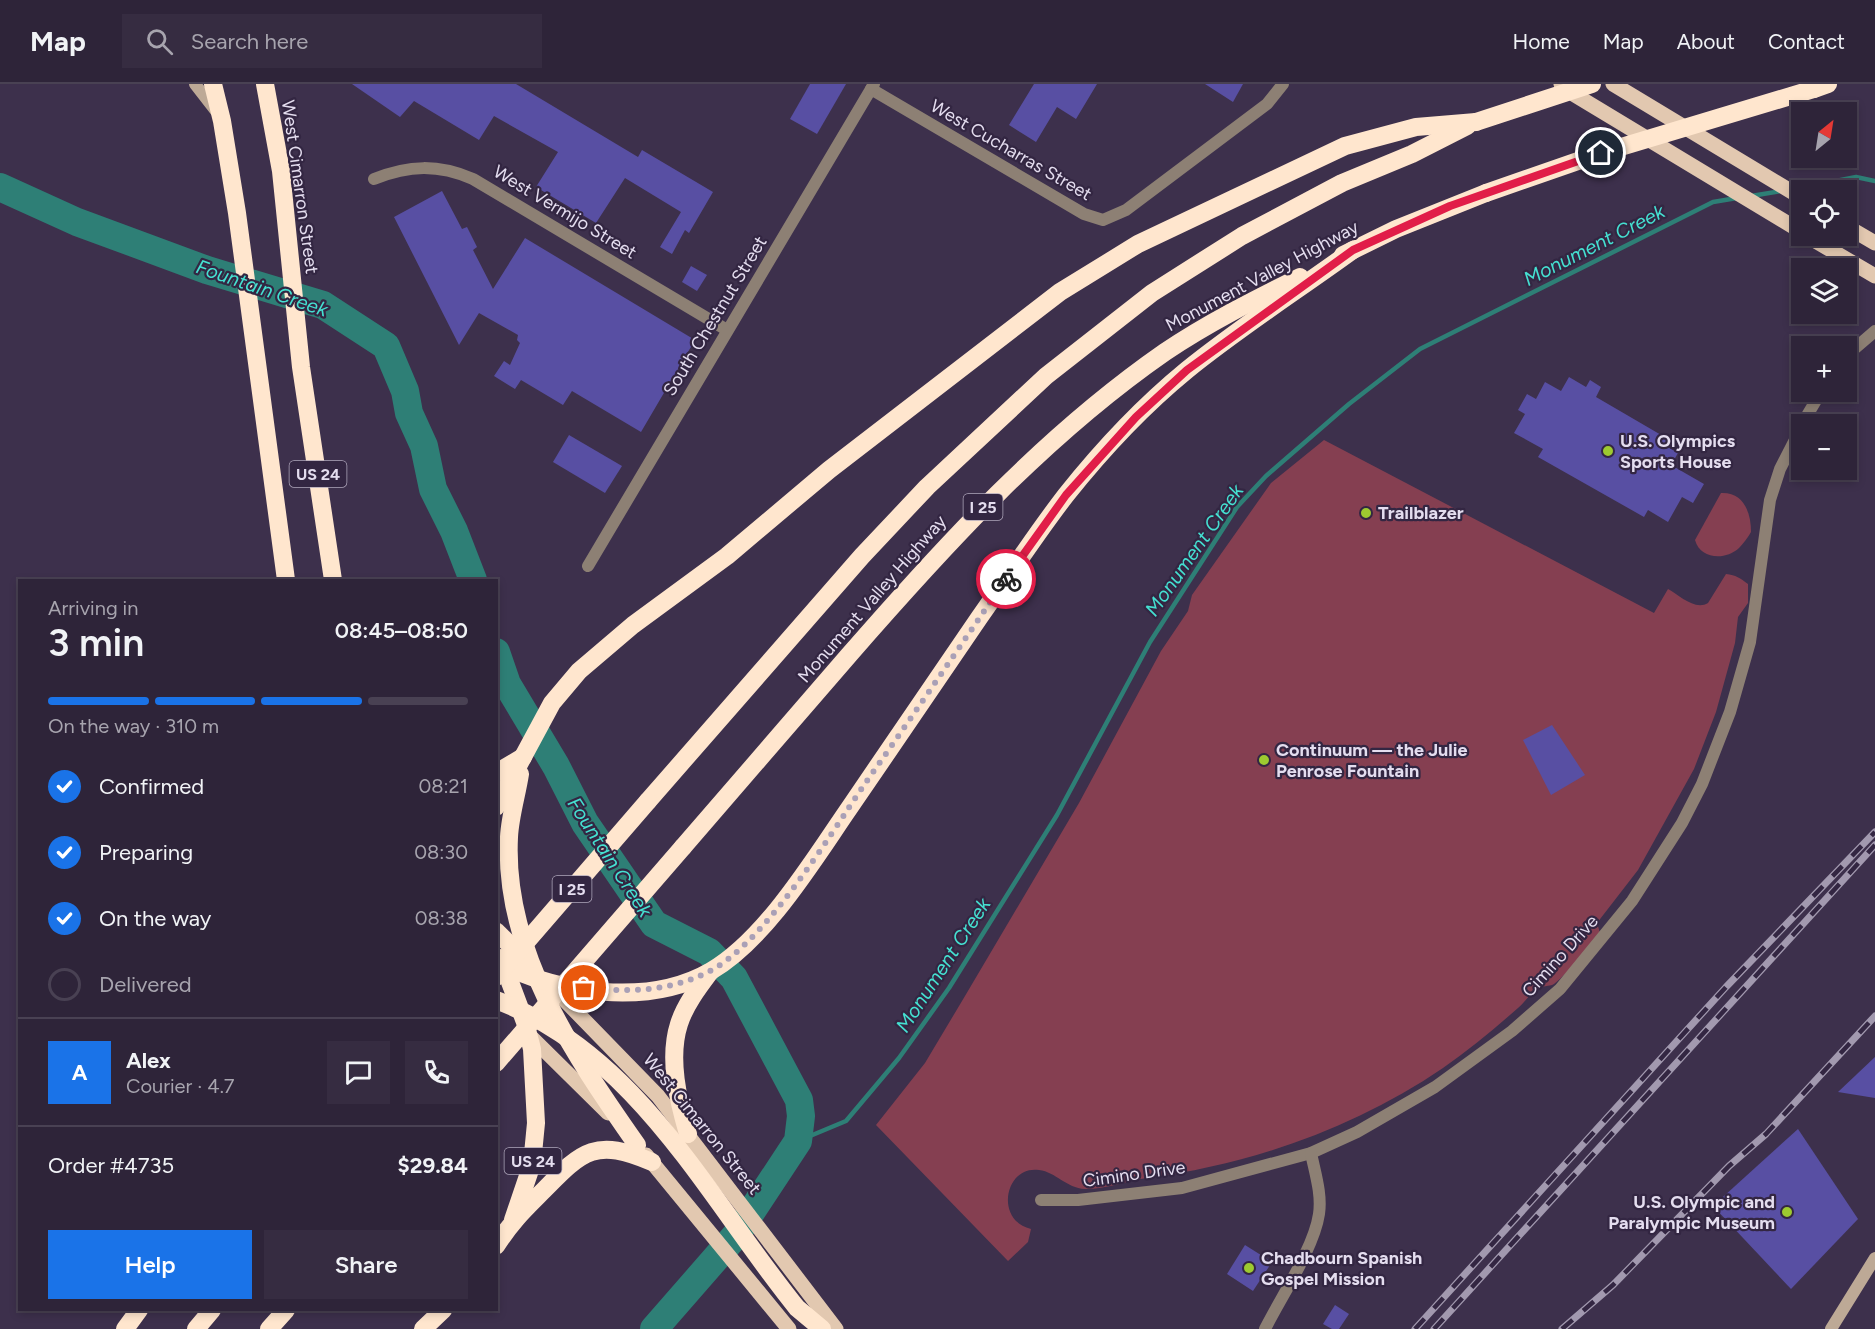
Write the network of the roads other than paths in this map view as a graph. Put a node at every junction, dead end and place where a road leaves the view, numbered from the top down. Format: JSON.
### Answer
{"nodes":[{"id":1,"x":195,"y":84,"type":"edge"},
{"id":2,"x":213,"y":84,"type":"edge"},
{"id":3,"x":265,"y":84,"type":"edge"},
{"id":4,"x":1283,"y":84,"type":"edge"},
{"id":5,"x":1561,"y":84,"type":"edge"},
{"id":6,"x":1592,"y":84,"type":"edge"},
{"id":7,"x":1613,"y":84,"type":"edge"},
{"id":8,"x":872,"y":87,"type":"edge"},
{"id":9,"x":1821,"y":87,"type":"edge"},
{"id":10,"x":222,"y":121,"type":"junction"},
{"id":11,"x":1476,"y":122,"type":"junction"},
{"id":12,"x":374,"y":179,"type":"dead end"},
{"id":13,"x":1791,"y":191,"type":"edge"},
{"id":14,"x":1791,"y":225,"type":"edge"},
{"id":15,"x":1857,"y":232,"type":"edge"},
{"id":16,"x":1875,"y":243,"type":"edge"},
{"id":17,"x":1824,"y":246,"type":"edge"},
{"id":18,"x":1353,"y":250,"type":"junction"},
{"id":19,"x":1875,"y":276,"type":"edge"},
{"id":20,"x":727,"y":330,"type":"junction"},
{"id":21,"x":1875,"y":331,"type":"edge"},
{"id":22,"x":1857,"y":347,"type":"edge"},
{"id":23,"x":1791,"y":447,"type":"edge"},
{"id":24,"x":588,"y":566,"type":"dead end"},
{"id":25,"x":286,"y":579,"type":"edge"},
{"id":26,"x":333,"y":579,"type":"edge"},
{"id":27,"x":523,"y":757,"type":"junction"},
{"id":28,"x":506,"y":779,"type":"edge"},
{"id":29,"x":498,"y":801,"type":"edge"},
{"id":30,"x":498,"y":934,"type":"edge"},
{"id":31,"x":499,"y":963,"type":"edge"},
{"id":32,"x":710,"y":972,"type":"junction"},
{"id":33,"x":538,"y":977,"type":"junction"},
{"id":34,"x":498,"y":1002,"type":"edge"},
{"id":35,"x":498,"y":1003,"type":"edge"},
{"id":36,"x":520,"y":1009,"type":"junction"},
{"id":37,"x":528,"y":1034,"type":"junction"},
{"id":38,"x":571,"y":1041,"type":"junction"},
{"id":39,"x":498,"y":1061,"type":"edge"},
{"id":40,"x":681,"y":1138,"type":"junction"},
{"id":41,"x":637,"y":1145,"type":"junction"},
{"id":42,"x":1311,"y":1153,"type":"junction"},
{"id":43,"x":652,"y":1162,"type":"junction"},
{"id":44,"x":1041,"y":1200,"type":"dead end"},
{"id":45,"x":513,"y":1220,"type":"junction"},
{"id":46,"x":498,"y":1243,"type":"edge"},
{"id":47,"x":1875,"y":1258,"type":"edge"},
{"id":48,"x":803,"y":1302,"type":"junction"},
{"id":49,"x":138,"y":1311,"type":"edge"},
{"id":50,"x":211,"y":1311,"type":"edge"},
{"id":51,"x":285,"y":1311,"type":"edge"},
{"id":52,"x":442,"y":1311,"type":"edge"},
{"id":53,"x":125,"y":1329,"type":"edge"},
{"id":54,"x":196,"y":1329,"type":"edge"},
{"id":55,"x":269,"y":1329,"type":"edge"},
{"id":56,"x":423,"y":1329,"type":"edge"},
{"id":57,"x":789,"y":1329,"type":"edge"},
{"id":58,"x":822,"y":1329,"type":"edge"},
{"id":59,"x":836,"y":1329,"type":"edge"},
{"id":60,"x":1265,"y":1329,"type":"edge"},
{"id":61,"x":1831,"y":1329,"type":"edge"}],
"edges":[{"from":1,"to":10,"type":"street"},
{"from":2,"to":10,"type":"highway","number":"US 24"},
{"from":3,"to":26,"type":"highway","name":"West Cimarron Street","number":"US 24"},
{"from":4,"to":8,"type":"street","name":"West Cucharras Street"},
{"from":5,"to":14,"type":"main road"},
{"from":6,"to":11,"type":"highway","name":"Monument Valley Highway","number":"I 25","bridge":true},
{"from":7,"to":13,"type":"main road"},
{"from":8,"to":20,"type":"street","name":"South Chestnut Street"},
{"from":9,"to":18,"type":"highway","name":"Monument Valley Highway","number":"I 25","bridge":true},
{"from":10,"to":25,"type":"highway","number":"US 24"},
{"from":11,"to":27,"type":"highway"},
{"from":11,"to":31,"type":"highway","name":"Monument Valley Highway","number":"I 25","bridge":true},
{"from":12,"to":20,"type":"street","name":"West Vermijo Street"},
{"from":15,"to":16,"type":"main road"},
{"from":17,"to":19,"type":"main road"},
{"from":18,"to":32,"type":"highway"},
{"from":18,"to":39,"type":"highway","name":"Monument Valley Highway","number":"I 25","bridge":true},
{"from":20,"to":24,"type":"street","name":"South Chestnut Street"},
{"from":21,"to":22,"type":"street"},
{"from":23,"to":42,"type":"street","name":"Cimino Drive"},
{"from":27,"to":28,"type":"highway"},
{"from":27,"to":28,"type":"highway"},
{"from":28,"to":29,"type":"highway"},
{"from":28,"to":33,"type":"highway"},
{"from":30,"to":33,"type":"highway","name":"West Cimarron Street"},
{"from":31,"to":33,"type":"highway"},
{"from":31,"to":36,"type":"highway","number":"US 24"},
{"from":32,"to":33,"type":"highway"},
{"from":32,"to":40,"type":"highway"},
{"from":33,"to":38,"type":"highway"},
{"from":33,"to":40,"type":"main road","name":"West Cimarron Street"},
{"from":34,"to":36,"type":"highway"},
{"from":35,"to":37,"type":"highway"},
{"from":36,"to":37,"type":"highway","number":"US 24"},
{"from":36,"to":38,"type":"highway"},
{"from":37,"to":41,"type":"main road"},
{"from":37,"to":45,"type":"highway","number":"US 24"},
{"from":38,"to":40,"type":"highway"},
{"from":38,"to":41,"type":"highway"},
{"from":40,"to":48,"type":"highway"},
{"from":41,"to":43,"type":"main road"},
{"from":42,"to":44,"type":"street","name":"Cimino Drive"},
{"from":42,"to":60,"type":"street"},
{"from":43,"to":45,"type":"highway"},
{"from":43,"to":57,"type":"main road"},
{"from":45,"to":46,"type":"highway","number":"US 24"},
{"from":47,"to":61,"type":"street"},
{"from":48,"to":58,"type":"highway"},
{"from":48,"to":59,"type":"main road"},
{"from":49,"to":53,"type":"highway"},
{"from":50,"to":54,"type":"highway"},
{"from":51,"to":55,"type":"highway"},
{"from":52,"to":56,"type":"highway"}]}
